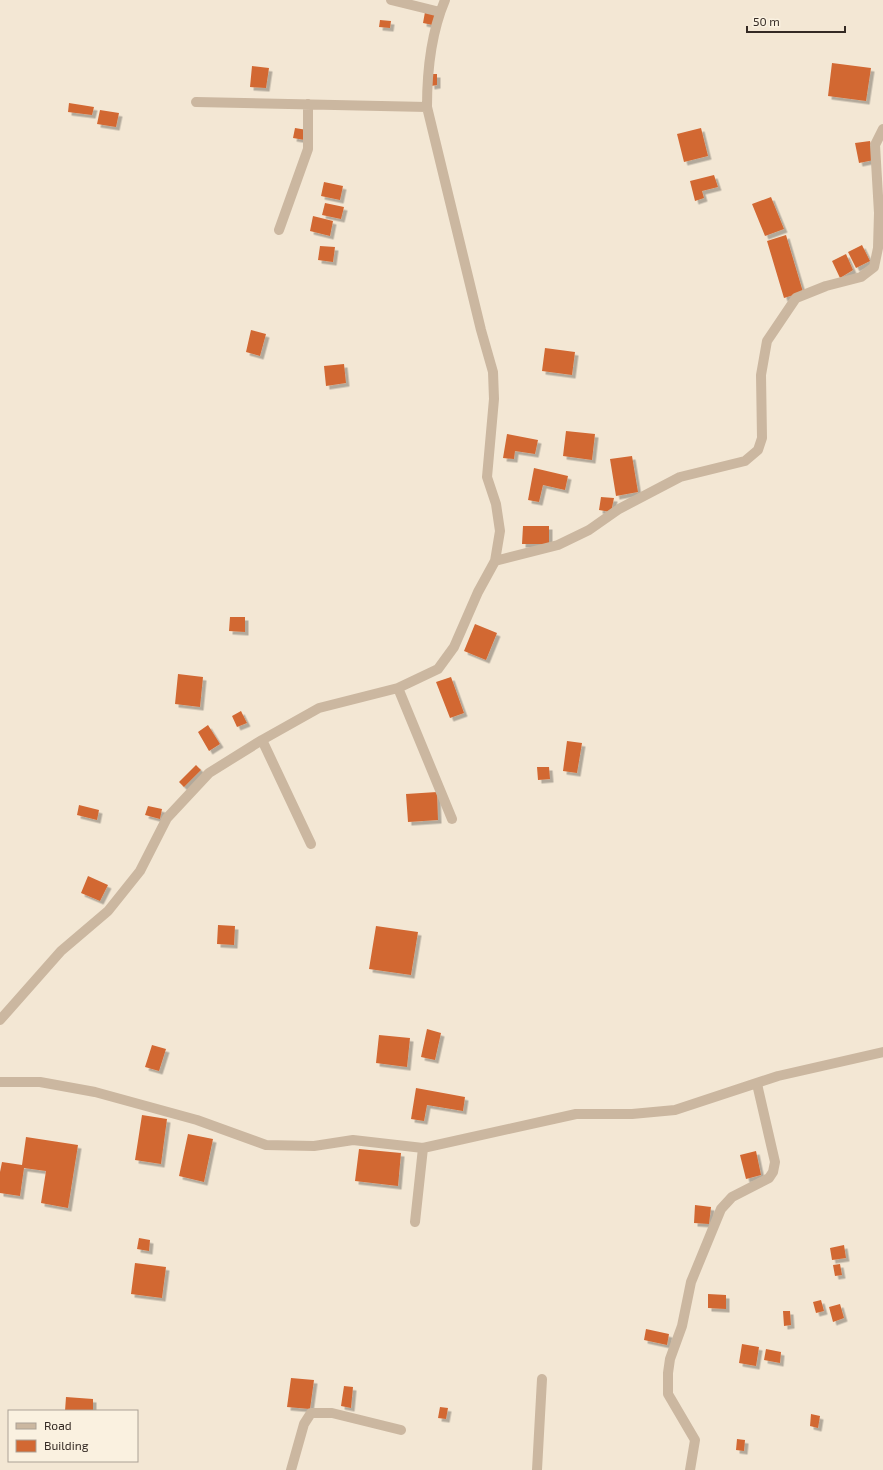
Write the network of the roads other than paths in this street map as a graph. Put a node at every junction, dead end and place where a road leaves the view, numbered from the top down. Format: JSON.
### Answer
{"nodes":[{"id":1,"x":390,"y":0,"type":"edge"},
{"id":2,"x":446,"y":0,"type":"edge"},
{"id":3,"x":440,"y":12,"type":"junction"},
{"id":4,"x":196,"y":102,"type":"dead end"},
{"id":5,"x":308,"y":104,"type":"junction"},
{"id":6,"x":427,"y":106,"type":"junction"},
{"id":7,"x":883,"y":129,"type":"edge"},
{"id":8,"x":279,"y":230,"type":"dead end"},
{"id":9,"x":495,"y":561,"type":"junction"},
{"id":10,"x":398,"y":688,"type":"junction"},
{"id":11,"x":262,"y":740,"type":"junction"},
{"id":12,"x":452,"y":819,"type":"dead end"},
{"id":13,"x":311,"y":844,"type":"dead end"},
{"id":14,"x":0,"y":1020,"type":"edge"},
{"id":15,"x":883,"y":1052,"type":"edge"},
{"id":16,"x":0,"y":1082,"type":"edge"},
{"id":17,"x":757,"y":1084,"type":"junction"},
{"id":18,"x":423,"y":1148,"type":"junction"},
{"id":19,"x":415,"y":1222,"type":"dead end"},
{"id":20,"x":542,"y":1379,"type":"dead end"},
{"id":21,"x":401,"y":1430,"type":"dead end"},
{"id":22,"x":291,"y":1470,"type":"edge"},
{"id":23,"x":537,"y":1470,"type":"edge"},
{"id":24,"x":690,"y":1470,"type":"edge"}],
"edges":[{"from":1,"to":3,"type":"street"},
{"from":2,"to":3,"type":"street"},
{"from":3,"to":6,"type":"street"},
{"from":4,"to":5,"type":"street"},
{"from":5,"to":6,"type":"street"},
{"from":5,"to":8,"type":"street"},
{"from":6,"to":9,"type":"street"},
{"from":7,"to":9,"type":"street"},
{"from":9,"to":10,"type":"street"},
{"from":10,"to":11,"type":"street"},
{"from":10,"to":12,"type":"street"},
{"from":11,"to":13,"type":"street"},
{"from":11,"to":14,"type":"street"},
{"from":15,"to":17,"type":"street"},
{"from":16,"to":18,"type":"street"},
{"from":17,"to":18,"type":"street"},
{"from":17,"to":24,"type":"street"},
{"from":18,"to":19,"type":"street"},
{"from":20,"to":23,"type":"street"},
{"from":21,"to":22,"type":"street"}]}
